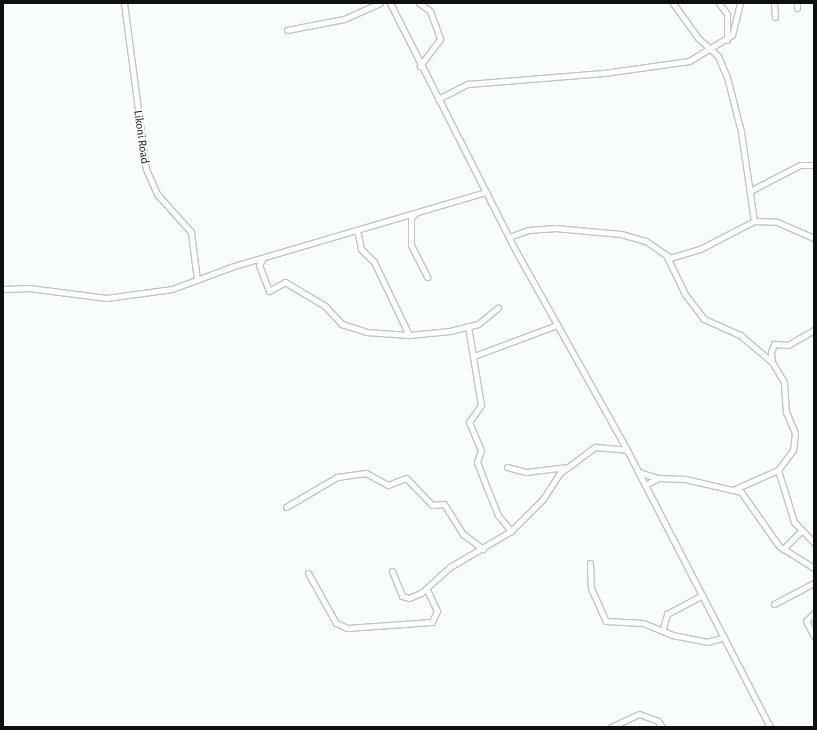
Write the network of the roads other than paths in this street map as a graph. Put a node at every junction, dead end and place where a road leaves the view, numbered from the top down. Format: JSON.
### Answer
{"nodes":[{"id":1,"x":124,"y":3,"type":"edge"},
{"id":2,"x":380,"y":3,"type":"edge"},
{"id":3,"x":390,"y":3,"type":"edge"},
{"id":4,"x":419,"y":3,"type":"edge"},
{"id":5,"x":673,"y":3,"type":"edge"},
{"id":6,"x":719,"y":3,"type":"edge"},
{"id":7,"x":740,"y":3,"type":"edge"},
{"id":8,"x":774,"y":3,"type":"edge"},
{"id":9,"x":775,"y":17,"type":"dead end"},
{"id":10,"x":287,"y":30,"type":"dead end"},
{"id":11,"x":728,"y":40,"type":"junction"},
{"id":12,"x":719,"y":45,"type":"junction"},
{"id":13,"x":709,"y":50,"type":"junction"},
{"id":14,"x":718,"y":56,"type":"junction"},
{"id":15,"x":420,"y":66,"type":"junction"},
{"id":16,"x":438,"y":99,"type":"junction"},
{"id":17,"x":814,"y":165,"type":"edge"},
{"id":18,"x":751,"y":188,"type":"junction"},
{"id":19,"x":486,"y":192,"type":"junction"},
{"id":20,"x":416,"y":214,"type":"junction"},
{"id":21,"x":754,"y":221,"type":"junction"},
{"id":22,"x":357,"y":230,"type":"junction"},
{"id":23,"x":509,"y":237,"type":"junction"},
{"id":24,"x":814,"y":238,"type":"edge"},
{"id":25,"x":667,"y":257,"type":"junction"},
{"id":26,"x":263,"y":258,"type":"junction"},
{"id":27,"x":428,"y":277,"type":"dead end"},
{"id":28,"x":197,"y":280,"type":"junction"},
{"id":29,"x":3,"y":289,"type":"edge"},
{"id":30,"x":498,"y":308,"type":"dead end"},
{"id":31,"x":557,"y":325,"type":"junction"},
{"id":32,"x":468,"y":326,"type":"junction"},
{"id":33,"x":814,"y":330,"type":"edge"},
{"id":34,"x":409,"y":335,"type":"junction"},
{"id":35,"x":474,"y":356,"type":"junction"},
{"id":36,"x":772,"y":362,"type":"junction"},
{"id":37,"x":627,"y":450,"type":"junction"},
{"id":38,"x":568,"y":466,"type":"junction"},
{"id":39,"x":507,"y":467,"type":"dead end"},
{"id":40,"x":778,"y":470,"type":"junction"},
{"id":41,"x":638,"y":472,"type":"junction"},
{"id":42,"x":658,"y":478,"type":"junction"},
{"id":43,"x":646,"y":485,"type":"junction"},
{"id":44,"x":735,"y":489,"type":"junction"},
{"id":45,"x":286,"y":507,"type":"dead end"},
{"id":46,"x":511,"y":530,"type":"junction"},
{"id":47,"x":801,"y":532,"type":"junction"},
{"id":48,"x":814,"y":543,"type":"edge"},
{"id":49,"x":484,"y":549,"type":"junction"},
{"id":50,"x":783,"y":549,"type":"junction"},
{"id":51,"x":590,"y":563,"type":"dead end"},
{"id":52,"x":814,"y":568,"type":"edge"},
{"id":53,"x":392,"y":571,"type":"dead end"},
{"id":54,"x":308,"y":574,"type":"dead end"},
{"id":55,"x":814,"y":583,"type":"edge"},
{"id":56,"x":427,"y":590,"type":"junction"},
{"id":57,"x":702,"y":596,"type":"junction"},
{"id":58,"x":774,"y":604,"type":"dead end"},
{"id":59,"x":814,"y":613,"type":"edge"},
{"id":60,"x":662,"y":628,"type":"junction"},
{"id":61,"x":814,"y":636,"type":"edge"},
{"id":62,"x":724,"y":637,"type":"junction"},
{"id":63,"x":660,"y":726,"type":"edge"},
{"id":64,"x":611,"y":727,"type":"edge"},
{"id":65,"x":770,"y":727,"type":"edge"}],
"edges":[{"from":1,"to":28,"type":"street","name":"Likoni Road"},
{"from":2,"to":10,"type":"street"},
{"from":3,"to":15,"type":"street"},
{"from":4,"to":15,"type":"street"},
{"from":5,"to":13,"type":"street"},
{"from":6,"to":11,"type":"street"},
{"from":7,"to":11,"type":"street"},
{"from":8,"to":9,"type":"street"},
{"from":11,"to":12,"type":"street"},
{"from":12,"to":13,"type":"street"},
{"from":12,"to":14,"type":"street"},
{"from":13,"to":14,"type":"street"},
{"from":13,"to":16,"type":"street"},
{"from":14,"to":18,"type":"street"},
{"from":15,"to":16,"type":"street"},
{"from":16,"to":19,"type":"street"},
{"from":17,"to":18,"type":"street"},
{"from":18,"to":21,"type":"street"},
{"from":19,"to":20,"type":"street"},
{"from":19,"to":23,"type":"street"},
{"from":20,"to":22,"type":"street"},
{"from":20,"to":27,"type":"street"},
{"from":21,"to":24,"type":"street"},
{"from":21,"to":25,"type":"street"},
{"from":22,"to":26,"type":"street"},
{"from":22,"to":34,"type":"street"},
{"from":23,"to":25,"type":"street"},
{"from":23,"to":31,"type":"street"},
{"from":25,"to":36,"type":"street"},
{"from":26,"to":28,"type":"street"},
{"from":26,"to":34,"type":"street"},
{"from":28,"to":29,"type":"street"},
{"from":30,"to":32,"type":"street"},
{"from":31,"to":35,"type":"street"},
{"from":31,"to":37,"type":"street"},
{"from":32,"to":34,"type":"street"},
{"from":32,"to":35,"type":"street"},
{"from":33,"to":36,"type":"street"},
{"from":35,"to":46,"type":"street"},
{"from":36,"to":40,"type":"street"},
{"from":37,"to":38,"type":"street"},
{"from":37,"to":41,"type":"street"},
{"from":38,"to":39,"type":"street"},
{"from":38,"to":46,"type":"street"},
{"from":40,"to":44,"type":"street"},
{"from":40,"to":47,"type":"street"},
{"from":41,"to":42,"type":"street"},
{"from":41,"to":43,"type":"street"},
{"from":42,"to":43,"type":"street"},
{"from":42,"to":44,"type":"street"},
{"from":43,"to":57,"type":"street"},
{"from":44,"to":50,"type":"street"},
{"from":45,"to":49,"type":"street"},
{"from":46,"to":49,"type":"street"},
{"from":47,"to":48,"type":"street"},
{"from":47,"to":50,"type":"street"},
{"from":49,"to":56,"type":"street"},
{"from":50,"to":52,"type":"street"},
{"from":51,"to":60,"type":"street"},
{"from":53,"to":56,"type":"street"},
{"from":54,"to":56,"type":"street"},
{"from":55,"to":58,"type":"street"},
{"from":57,"to":60,"type":"street"},
{"from":57,"to":62,"type":"street"},
{"from":59,"to":61,"type":"street"},
{"from":60,"to":62,"type":"street"},
{"from":62,"to":65,"type":"street"},
{"from":63,"to":64,"type":"street"}]}
